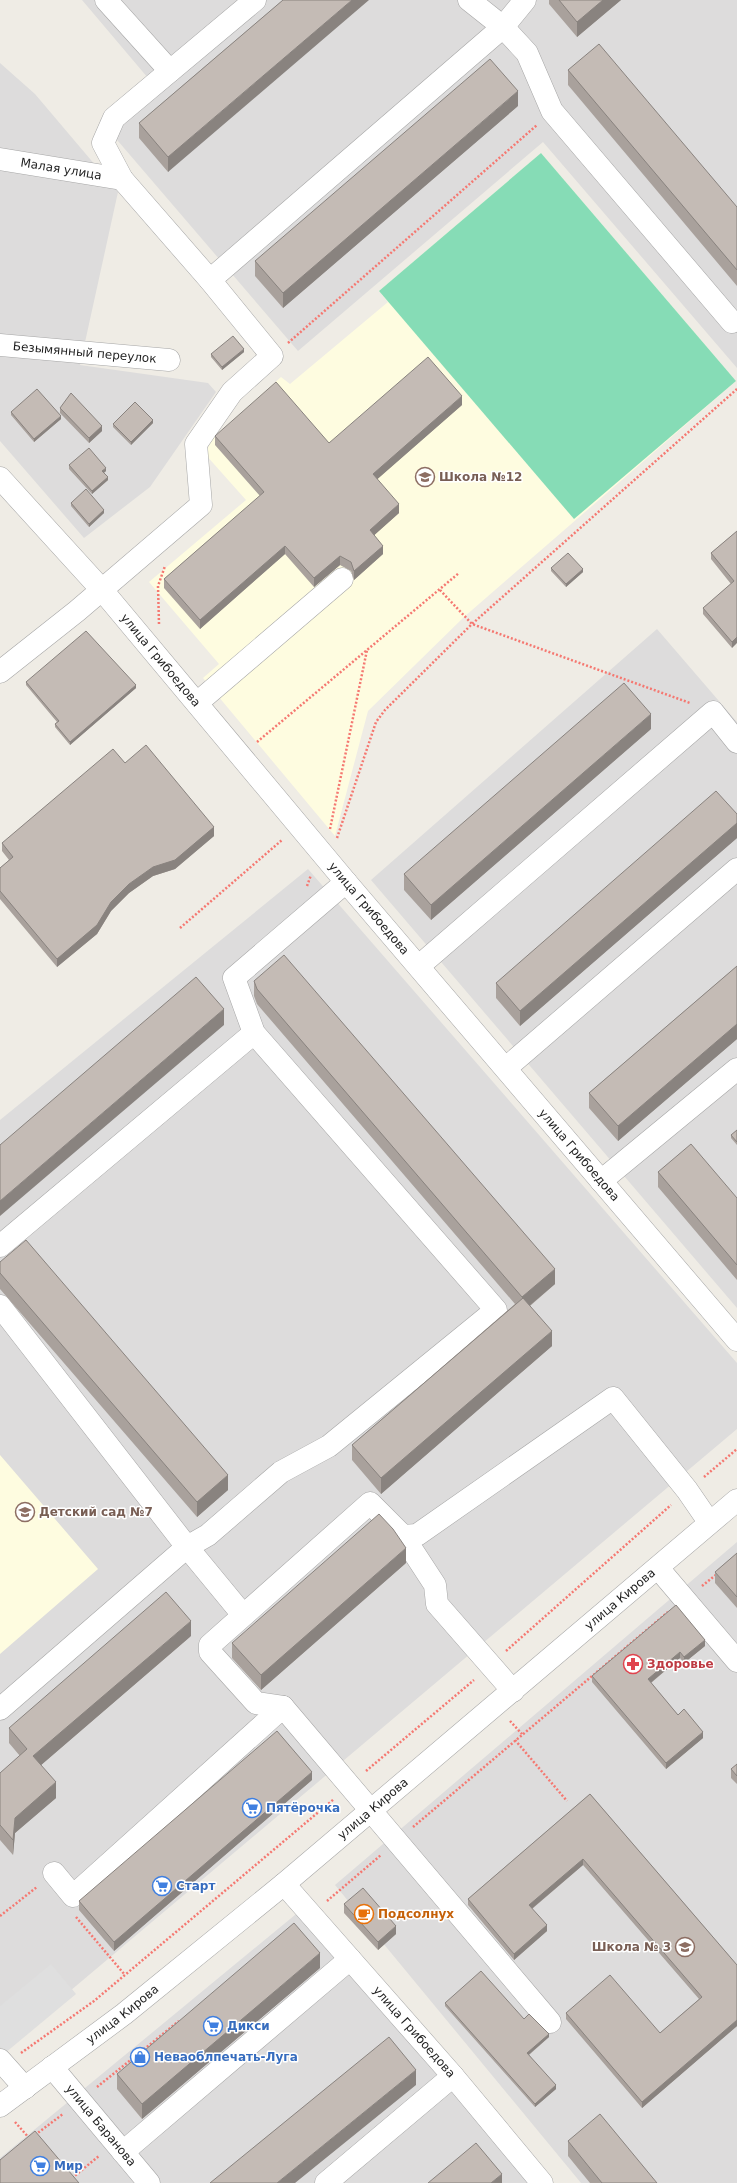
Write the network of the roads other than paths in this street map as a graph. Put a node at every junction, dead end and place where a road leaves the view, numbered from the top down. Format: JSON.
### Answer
{"nodes":[{"id":1,"x":106,"y":0,"type":"edge"},
{"id":2,"x":254,"y":0,"type":"edge"},
{"id":3,"x":469,"y":0,"type":"edge"},
{"id":4,"x":525,"y":0,"type":"edge"},
{"id":5,"x":503,"y":27,"type":"junction"},
{"id":6,"x":170,"y":71,"type":"junction"},
{"id":7,"x":0,"y":159,"type":"edge"},
{"id":8,"x":122,"y":179,"type":"junction"},
{"id":9,"x":210,"y":280,"type":"junction"},
{"id":10,"x":732,"y":322,"type":"dead end"},
{"id":11,"x":0,"y":345,"type":"edge"},
{"id":12,"x":169,"y":360,"type":"dead end"},
{"id":13,"x":0,"y":478,"type":"edge"},
{"id":14,"x":342,"y":579,"type":"dead end"},
{"id":15,"x":102,"y":590,"type":"junction"},
{"id":16,"x":0,"y":672,"type":"edge"},
{"id":17,"x":197,"y":703,"type":"junction"},
{"id":18,"x":737,"y":742,"type":"edge"},
{"id":19,"x":737,"y":869,"type":"edge"},
{"id":20,"x":346,"y":882,"type":"junction"},
{"id":21,"x":419,"y":966,"type":"junction"},
{"id":22,"x":254,"y":1033,"type":"junction"},
{"id":23,"x":506,"y":1068,"type":"junction"},
{"id":24,"x":737,"y":1068,"type":"edge"},
{"id":25,"x":601,"y":1180,"type":"junction"},
{"id":26,"x":0,"y":1246,"type":"edge"},
{"id":27,"x":0,"y":1306,"type":"edge"},
{"id":28,"x":737,"y":1340,"type":"edge"},
{"id":29,"x":737,"y":1500,"type":"edge"},
{"id":30,"x":710,"y":1522,"type":"junction"},
{"id":31,"x":403,"y":1536,"type":"junction"},
{"id":32,"x":187,"y":1547,"type":"junction"},
{"id":33,"x":658,"y":1568,"type":"junction"},
{"id":34,"x":243,"y":1615,"type":"junction"},
{"id":35,"x":735,"y":1656,"type":"edge"},
{"id":36,"x":513,"y":1691,"type":"junction"},
{"id":37,"x":284,"y":1707,"type":"junction"},
{"id":38,"x":0,"y":1709,"type":"edge"},
{"id":39,"x":370,"y":1811,"type":"junction"},
{"id":40,"x":54,"y":1873,"type":"road end"},
{"id":41,"x":284,"y":1884,"type":"junction"},
{"id":42,"x":350,"y":1959,"type":"junction"},
{"id":43,"x":550,"y":2022,"type":"dead end"},
{"id":44,"x":2,"y":2062,"type":"edge"},
{"id":45,"x":52,"y":2067,"type":"junction"},
{"id":46,"x":453,"y":2076,"type":"junction"},
{"id":47,"x":25,"y":2088,"type":"junction"},
{"id":48,"x":0,"y":2106,"type":"edge"},
{"id":49,"x":119,"y":2147,"type":"junction"},
{"id":50,"x":149,"y":2183,"type":"edge"},
{"id":51,"x":326,"y":2183,"type":"edge"},
{"id":52,"x":542,"y":2183,"type":"edge"}],
"edges":[{"from":1,"to":6,"type":"street"},
{"from":2,"to":6,"type":"street"},
{"from":3,"to":5,"type":"street"},
{"from":4,"to":5,"type":"street"},
{"from":5,"to":9,"type":"street"},
{"from":5,"to":10,"type":"street"},
{"from":6,"to":8,"type":"street"},
{"from":7,"to":8,"type":"street","name":"Малая улица"},
{"from":8,"to":9,"type":"street"},
{"from":9,"to":15,"type":"street"},
{"from":11,"to":12,"type":"street","name":"Безымянный переулок"},
{"from":13,"to":15,"type":"street","name":"улица Грибоедова"},
{"from":14,"to":17,"type":"street"},
{"from":15,"to":16,"type":"street"},
{"from":15,"to":17,"type":"street","name":"улица Грибоедова"},
{"from":17,"to":20,"type":"street","name":"улица Грибоедова"},
{"from":18,"to":21,"type":"street"},
{"from":19,"to":23,"type":"street"},
{"from":20,"to":21,"type":"street","name":"улица Грибоедова"},
{"from":20,"to":22,"type":"street"},
{"from":21,"to":23,"type":"street","name":"улица Грибоедова"},
{"from":22,"to":26,"type":"street"},
{"from":22,"to":32,"type":"street"},
{"from":23,"to":25,"type":"street","name":"улица Грибоедова"},
{"from":24,"to":25,"type":"street"},
{"from":25,"to":28,"type":"street","name":"улица Грибоедова"},
{"from":27,"to":32,"type":"street"},
{"from":29,"to":30,"type":"street","name":"улица Кирова"},
{"from":30,"to":31,"type":"street"},
{"from":30,"to":33,"type":"street","name":"улица Кирова"},
{"from":31,"to":34,"type":"street"},
{"from":31,"to":36,"type":"street"},
{"from":32,"to":34,"type":"street"},
{"from":32,"to":38,"type":"street"},
{"from":33,"to":35,"type":"street"},
{"from":33,"to":36,"type":"street","name":"улица Кирова"},
{"from":34,"to":37,"type":"street"},
{"from":36,"to":39,"type":"street","name":"улица Кирова"},
{"from":37,"to":39,"type":"street"},
{"from":37,"to":40,"type":"street"},
{"from":39,"to":41,"type":"street","name":"улица Кирова"},
{"from":39,"to":43,"type":"street"},
{"from":41,"to":42,"type":"street","name":"улица Грибоедова"},
{"from":41,"to":45,"type":"street","name":"улица Кирова"},
{"from":42,"to":46,"type":"street","name":"улица Грибоедова"},
{"from":42,"to":49,"type":"street"},
{"from":44,"to":47,"type":"street"},
{"from":45,"to":47,"type":"street","name":"улица Кирова"},
{"from":45,"to":49,"type":"street","name":"улица Баранова"},
{"from":46,"to":51,"type":"street"},
{"from":46,"to":52,"type":"street","name":"улица Грибоедова"},
{"from":47,"to":48,"type":"street","name":"улица Кирова"},
{"from":49,"to":50,"type":"street","name":"улица Баранова"}]}
